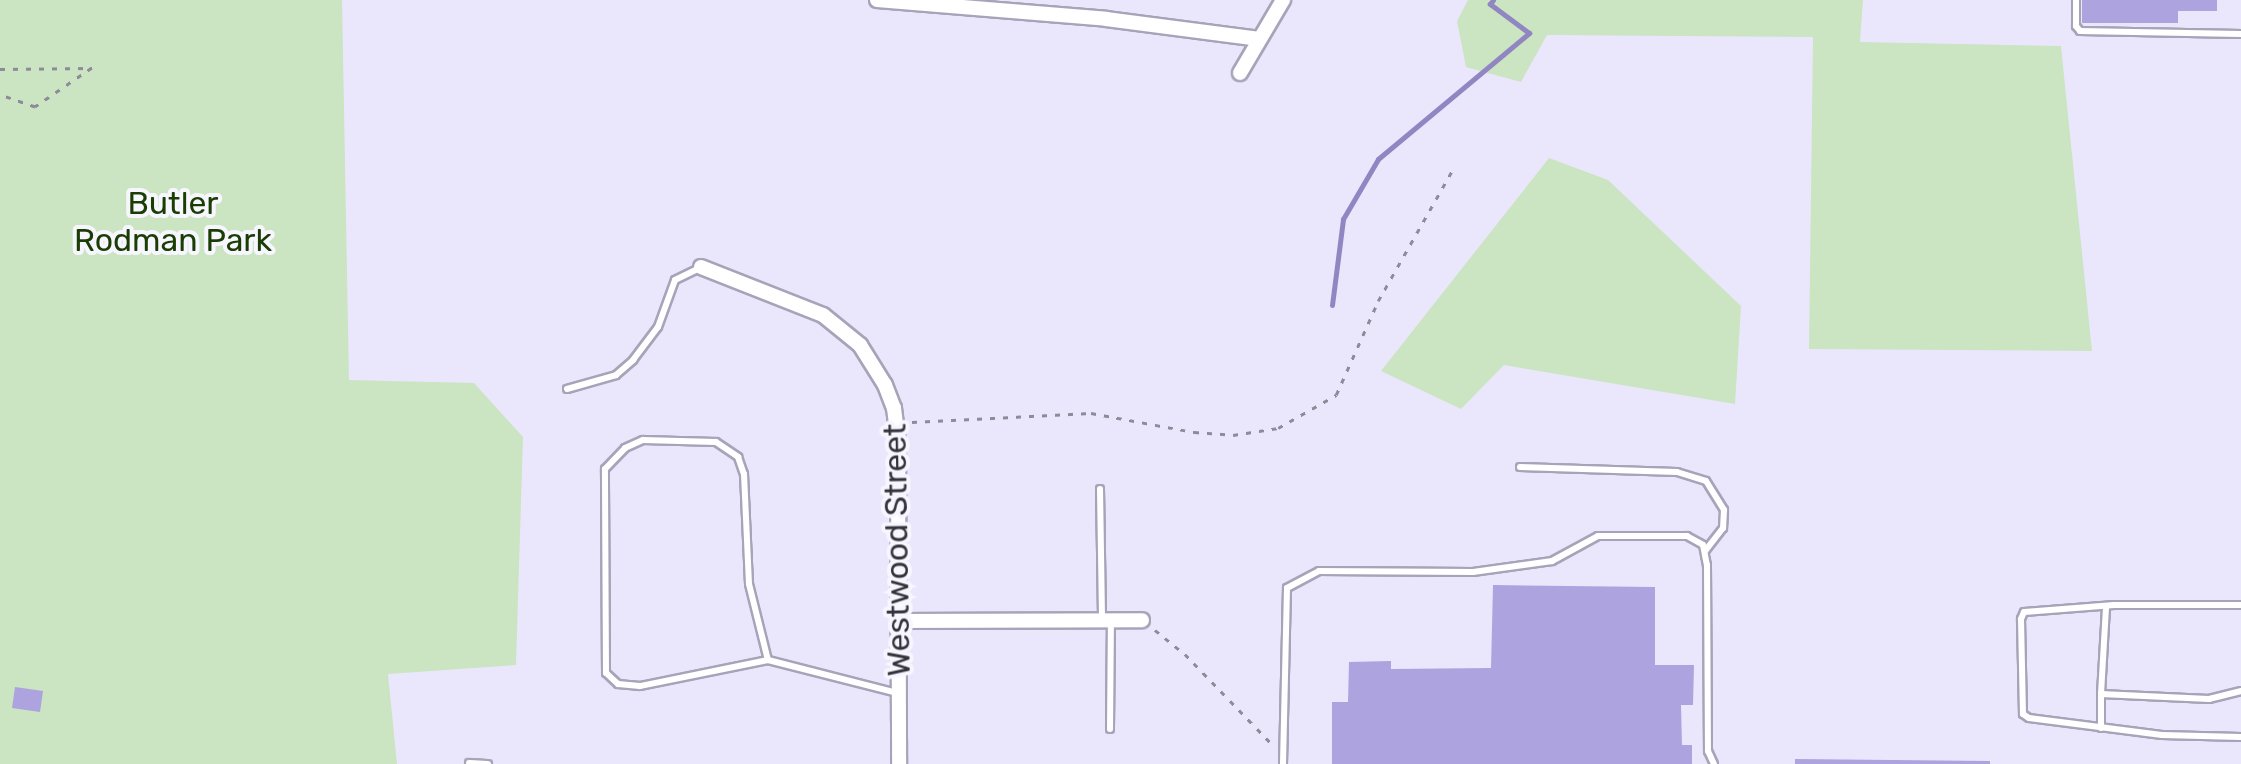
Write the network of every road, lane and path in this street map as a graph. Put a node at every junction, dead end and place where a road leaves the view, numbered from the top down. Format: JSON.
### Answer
{"nodes":[{"id":1,"x":876,"y":0,"type":"edge"},
{"id":2,"x":1283,"y":0,"type":"edge"},
{"id":3,"x":2076,"y":0,"type":"edge"},
{"id":4,"x":2241,"y":34,"type":"edge"},
{"id":5,"x":1260,"y":40,"type":"junction"},
{"id":6,"x":0,"y":70,"type":"edge"},
{"id":7,"x":1240,"y":73,"type":"dead end"},
{"id":8,"x":6,"y":97,"type":"dead end"},
{"id":9,"x":1453,"y":169,"type":"dead end"},
{"id":10,"x":701,"y":267,"type":"joint"},
{"id":11,"x":566,"y":389,"type":"dead end"},
{"id":12,"x":896,"y":423,"type":"junction"},
{"id":13,"x":1520,"y":466,"type":"dead end"},
{"id":14,"x":1100,"y":488,"type":"dead end"},
{"id":15,"x":1704,"y":552,"type":"junction"},
{"id":16,"x":2241,"y":605,"type":"edge"},
{"id":17,"x":2106,"y":606,"type":"junction"},
{"id":18,"x":1106,"y":620,"type":"junction"},
{"id":19,"x":1142,"y":620,"type":"joint"},
{"id":20,"x":899,"y":622,"type":"junction"},
{"id":21,"x":768,"y":660,"type":"junction"},
{"id":22,"x":2241,"y":691,"type":"edge"},
{"id":23,"x":899,"y":694,"type":"junction"},
{"id":24,"x":2101,"y":694,"type":"junction"},
{"id":25,"x":2100,"y":728,"type":"junction"},
{"id":26,"x":1110,"y":729,"type":"dead end"},
{"id":27,"x":2241,"y":737,"type":"edge"},
{"id":28,"x":1283,"y":759,"type":"edge"},
{"id":29,"x":469,"y":762,"type":"edge"},
{"id":30,"x":488,"y":764,"type":"edge"},
{"id":31,"x":899,"y":764,"type":"edge"},
{"id":32,"x":1714,"y":764,"type":"edge"}],
"edges":[{"from":1,"to":5,"type":"street"},
{"from":2,"to":5,"type":"street"},
{"from":3,"to":4,"type":"lane"},
{"from":5,"to":7,"type":"street"},
{"from":6,"to":8,"type":"path"},
{"from":9,"to":12,"type":"path"},
{"from":10,"to":11,"type":"lane"},
{"from":10,"to":12,"type":"street","name":"Westwood Street"},
{"from":12,"to":20,"type":"street","name":"Westwood Street"},
{"from":13,"to":15,"type":"lane"},
{"from":14,"to":18,"type":"lane"},
{"from":15,"to":28,"type":"lane"},
{"from":15,"to":32,"type":"lane"},
{"from":16,"to":17,"type":"lane"},
{"from":17,"to":24,"type":"lane"},
{"from":17,"to":25,"type":"lane"},
{"from":18,"to":19,"type":"street"},
{"from":18,"to":20,"type":"street"},
{"from":18,"to":26,"type":"lane"},
{"from":19,"to":28,"type":"path"},
{"from":20,"to":23,"type":"street","name":"Westwood Street"},
{"from":21,"to":21,"type":"lane"},
{"from":21,"to":23,"type":"lane"},
{"from":22,"to":24,"type":"lane"},
{"from":23,"to":31,"type":"street","name":"Westwood Street"},
{"from":24,"to":25,"type":"lane"},
{"from":25,"to":27,"type":"lane"},
{"from":29,"to":30,"type":"lane"}]}
